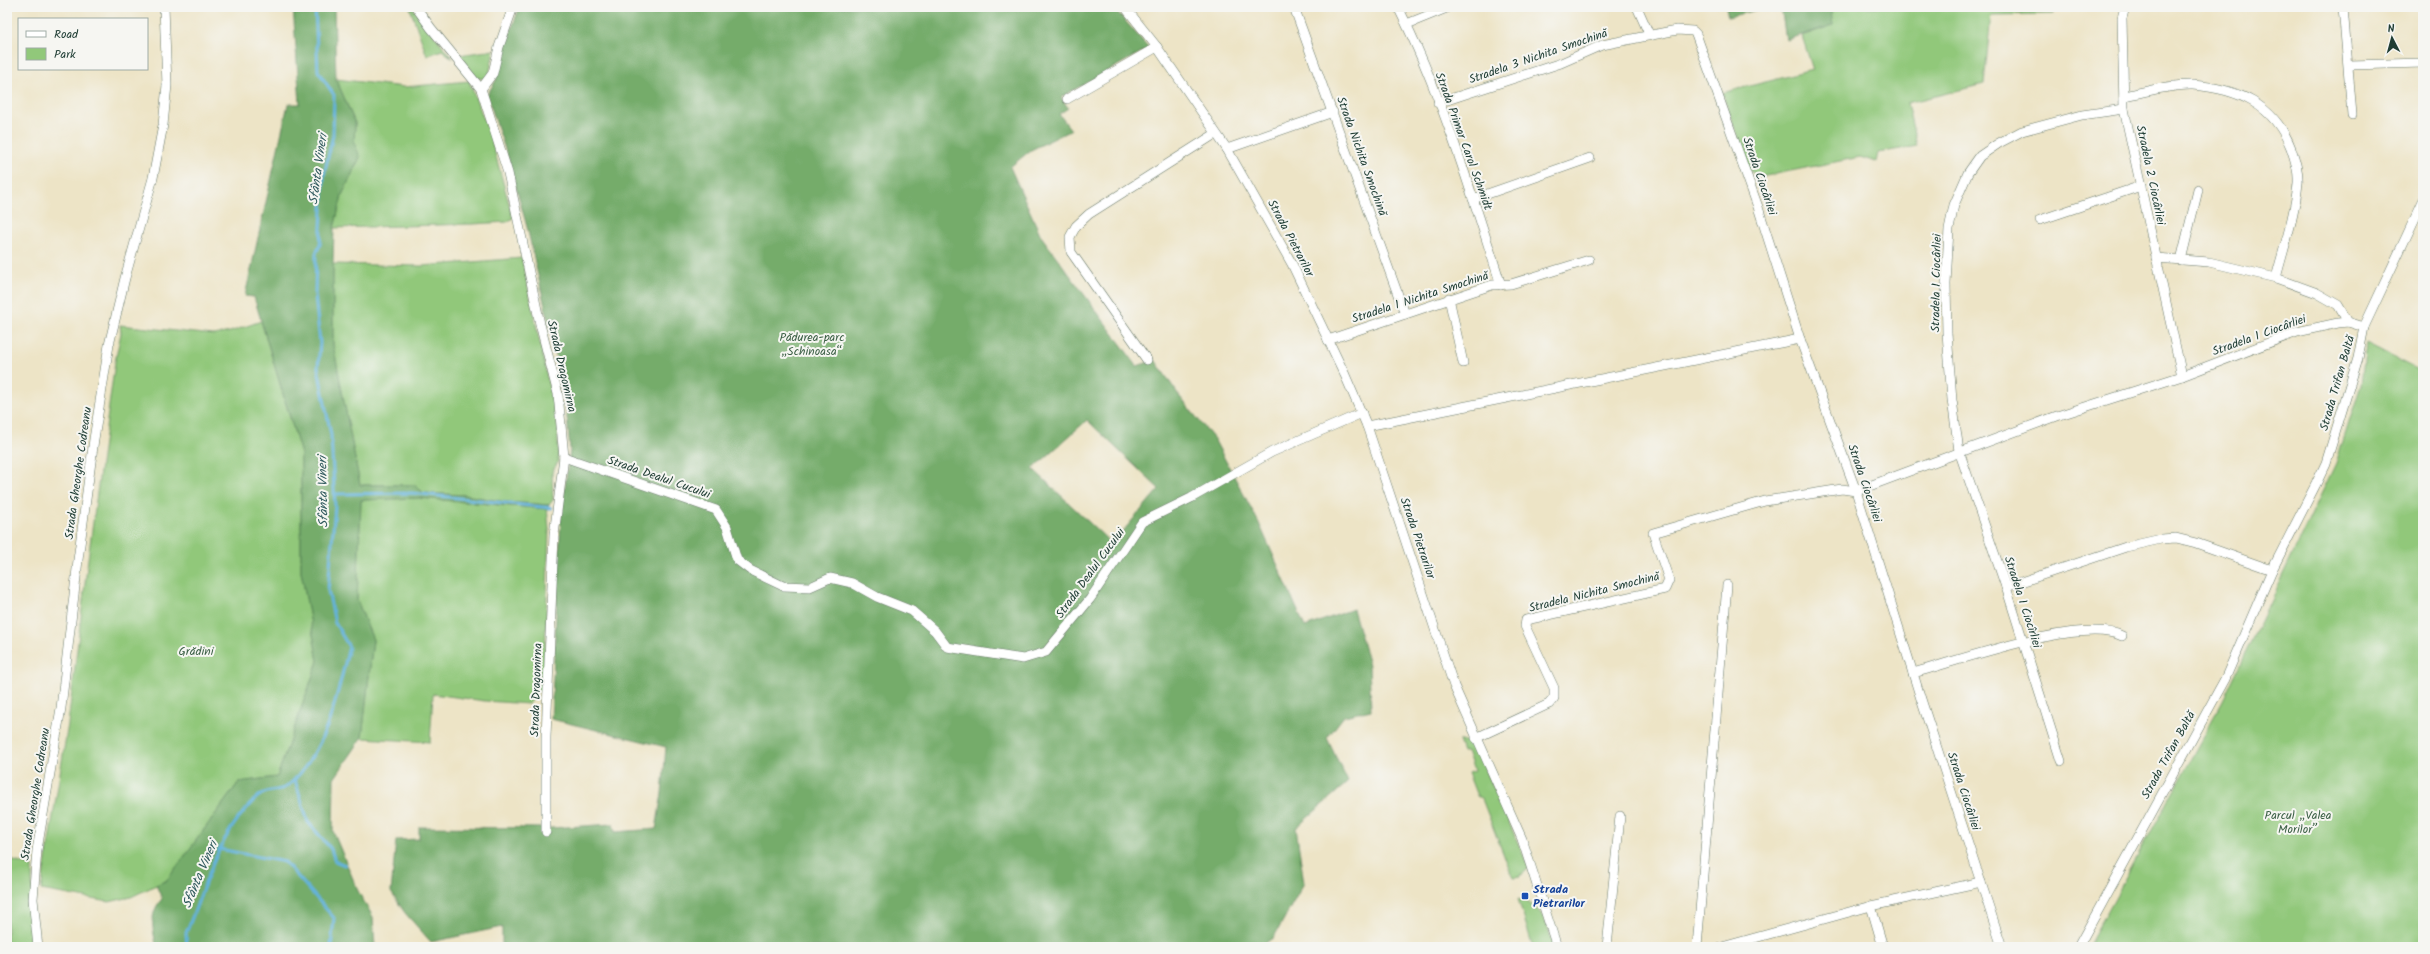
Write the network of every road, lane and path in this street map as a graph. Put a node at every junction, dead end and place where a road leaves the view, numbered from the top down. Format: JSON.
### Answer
{"nodes":[{"id":1,"x":164,"y":7,"type":"edge"},
{"id":2,"x":416,"y":7,"type":"edge"},
{"id":3,"x":513,"y":7,"type":"edge"},
{"id":4,"x":1125,"y":7,"type":"edge"},
{"id":5,"x":1294,"y":7,"type":"edge"},
{"id":6,"x":1398,"y":7,"type":"edge"},
{"id":7,"x":1449,"y":7,"type":"edge"},
{"id":8,"x":1637,"y":7,"type":"edge"},
{"id":9,"x":2125,"y":7,"type":"edge"},
{"id":10,"x":2343,"y":7,"type":"edge"},
{"id":11,"x":1407,"y":24,"type":"junction"},
{"id":12,"x":1693,"y":31,"type":"joint"},
{"id":13,"x":1649,"y":34,"type":"junction"},
{"id":14,"x":1158,"y":47,"type":"junction"},
{"id":15,"x":2423,"y":63,"type":"edge"},
{"id":16,"x":2350,"y":65,"type":"junction"},
{"id":17,"x":481,"y":89,"type":"junction"},
{"id":18,"x":2124,"y":96,"type":"junction"},
{"id":19,"x":1068,"y":99,"type":"dead end"},
{"id":20,"x":1438,"y":103,"type":"junction"},
{"id":21,"x":2124,"y":109,"type":"junction"},
{"id":22,"x":1333,"y":112,"type":"junction"},
{"id":23,"x":2352,"y":115,"type":"dead end"},
{"id":24,"x":1215,"y":134,"type":"junction"},
{"id":25,"x":1227,"y":150,"type":"junction"},
{"id":26,"x":1590,"y":158,"type":"dead end"},
{"id":27,"x":2141,"y":186,"type":"junction"},
{"id":28,"x":2198,"y":190,"type":"dead end"},
{"id":29,"x":1473,"y":199,"type":"junction"},
{"id":30,"x":2423,"y":201,"type":"edge"},
{"id":31,"x":2040,"y":220,"type":"dead end"},
{"id":32,"x":2156,"y":258,"type":"junction"},
{"id":33,"x":1589,"y":260,"type":"dead end"},
{"id":34,"x":2181,"y":260,"type":"junction"},
{"id":35,"x":2276,"y":278,"type":"junction"},
{"id":36,"x":1501,"y":285,"type":"junction"},
{"id":37,"x":1449,"y":298,"type":"junction"},
{"id":38,"x":1405,"y":314,"type":"junction"},
{"id":39,"x":2348,"y":322,"type":"junction"},
{"id":40,"x":2364,"y":327,"type":"junction"},
{"id":41,"x":1800,"y":339,"type":"junction"},
{"id":42,"x":1328,"y":340,"type":"junction"},
{"id":43,"x":1147,"y":360,"type":"dead end"},
{"id":44,"x":1462,"y":363,"type":"dead end"},
{"id":45,"x":2182,"y":376,"type":"junction"},
{"id":46,"x":1362,"y":413,"type":"junction"},
{"id":47,"x":1367,"y":426,"type":"junction"},
{"id":48,"x":1959,"y":452,"type":"junction"},
{"id":49,"x":564,"y":457,"type":"junction"},
{"id":50,"x":1856,"y":491,"type":"junction"},
{"id":51,"x":2272,"y":570,"type":"junction"},
{"id":52,"x":1727,"y":585,"type":"dead end"},
{"id":53,"x":2006,"y":587,"type":"junction"},
{"id":54,"x":2122,"y":636,"type":"dead end"},
{"id":55,"x":2023,"y":643,"type":"junction"},
{"id":56,"x":1913,"y":673,"type":"junction"},
{"id":57,"x":1476,"y":738,"type":"junction"},
{"id":58,"x":2061,"y":762,"type":"dead end"},
{"id":59,"x":1620,"y":816,"type":"dead end"},
{"id":60,"x":546,"y":832,"type":"dead end"},
{"id":61,"x":1981,"y":882,"type":"junction"},
{"id":62,"x":1871,"y":906,"type":"junction"},
{"id":63,"x":38,"y":947,"type":"edge"},
{"id":64,"x":1557,"y":947,"type":"edge"},
{"id":65,"x":1607,"y":947,"type":"edge"},
{"id":66,"x":1697,"y":947,"type":"edge"},
{"id":67,"x":1722,"y":947,"type":"edge"},
{"id":68,"x":1883,"y":947,"type":"edge"},
{"id":69,"x":2002,"y":947,"type":"edge"},
{"id":70,"x":2078,"y":947,"type":"edge"}],
"edges":[{"from":1,"to":63,"type":"street","name":"Strada Gheorghe Codreanu"},
{"from":2,"to":17,"type":"street","name":"Strada Dragomirna"},
{"from":3,"to":17,"type":"street"},
{"from":4,"to":14,"type":"street","name":"Strada Pietrarilor"},
{"from":5,"to":22,"type":"street","name":"Strada Nichita Smochină"},
{"from":6,"to":11,"type":"street","name":"Strada Primar Carol Schmidt"},
{"from":7,"to":11,"type":"street"},
{"from":8,"to":13,"type":"street"},
{"from":9,"to":18,"type":"street","name":"Stradela 2 Ciocârliei"},
{"from":10,"to":16,"type":"street"},
{"from":11,"to":20,"type":"street","name":"Strada Primar Carol Schmidt"},
{"from":12,"to":13,"type":"street","name":"Stradela 3 Nichita Smochină"},
{"from":12,"to":41,"type":"street","name":"Strada Ciocârliei"},
{"from":13,"to":20,"type":"street","name":"Stradela 3 Nichita Smochină"},
{"from":14,"to":19,"type":"street"},
{"from":14,"to":24,"type":"street","name":"Strada Pietrarilor"},
{"from":15,"to":16,"type":"street"},
{"from":16,"to":23,"type":"street"},
{"from":17,"to":49,"type":"street","name":"Strada Dragomirna"},
{"from":18,"to":21,"type":"street","name":"Stradela 2 Ciocârliei"},
{"from":18,"to":35,"type":"street"},
{"from":20,"to":29,"type":"street","name":"Strada Primar Carol Schmidt"},
{"from":21,"to":27,"type":"street","name":"Stradela 2 Ciocârliei"},
{"from":21,"to":48,"type":"street","name":"Stradela 1 Ciocârliei"},
{"from":22,"to":25,"type":"street"},
{"from":22,"to":38,"type":"street","name":"Strada Nichita Smochină"},
{"from":24,"to":25,"type":"street","name":"Strada Pietrarilor"},
{"from":24,"to":43,"type":"street"},
{"from":25,"to":42,"type":"street","name":"Strada Pietrarilor"},
{"from":26,"to":29,"type":"street"},
{"from":27,"to":31,"type":"street"},
{"from":27,"to":32,"type":"street","name":"Stradela 2 Ciocârliei"},
{"from":28,"to":34,"type":"street"},
{"from":29,"to":36,"type":"street","name":"Strada Primar Carol Schmidt"},
{"from":30,"to":40,"type":"street","name":"Strada Trifan Baltă"},
{"from":32,"to":34,"type":"street"},
{"from":32,"to":45,"type":"street","name":"Stradela 2 Ciocârliei"},
{"from":33,"to":36,"type":"street","name":"Stradela 1 Nichita Smochină"},
{"from":34,"to":35,"type":"street"},
{"from":35,"to":39,"type":"street"},
{"from":36,"to":37,"type":"street","name":"Stradela 1 Nichita Smochină"},
{"from":37,"to":38,"type":"street","name":"Stradela 1 Nichita Smochină"},
{"from":37,"to":44,"type":"street"},
{"from":38,"to":42,"type":"street","name":"Stradela 1 Nichita Smochină"},
{"from":39,"to":40,"type":"street","name":"Stradela 1 Ciocârliei"},
{"from":39,"to":45,"type":"street","name":"Stradela 1 Ciocârliei"},
{"from":40,"to":51,"type":"street","name":"Strada Trifan Baltă"},
{"from":41,"to":47,"type":"street"},
{"from":41,"to":50,"type":"street","name":"Strada Ciocârliei"},
{"from":42,"to":46,"type":"street","name":"Strada Pietrarilor"},
{"from":45,"to":48,"type":"street","name":"Stradela 1 Ciocârliei"},
{"from":46,"to":47,"type":"street","name":"Strada Pietrarilor"},
{"from":46,"to":49,"type":"street","name":"Strada Dealul Cucului"},
{"from":47,"to":57,"type":"street","name":"Strada Pietrarilor"},
{"from":48,"to":50,"type":"street","name":"Stradela 1 Ciocârliei"},
{"from":48,"to":53,"type":"street","name":"Stradela 1 Ciocîrliei"},
{"from":49,"to":60,"type":"street","name":"Strada Dragomirna"},
{"from":50,"to":56,"type":"street","name":"Strada Ciocârliei"},
{"from":50,"to":57,"type":"street","name":"Stradela Nichita Smochină"},
{"from":51,"to":53,"type":"street"},
{"from":51,"to":70,"type":"street","name":"Strada Trifan Baltă"},
{"from":52,"to":66,"type":"street"},
{"from":53,"to":55,"type":"street","name":"Stradela 1 Ciocîrliei"},
{"from":54,"to":55,"type":"street"},
{"from":55,"to":56,"type":"street"},
{"from":55,"to":58,"type":"street","name":"Stradela 1 Ciocîrliei"},
{"from":56,"to":61,"type":"street","name":"Strada Ciocârliei"},
{"from":57,"to":64,"type":"street","name":"Strada Pietrarilor"},
{"from":59,"to":65,"type":"street"},
{"from":61,"to":62,"type":"street"},
{"from":61,"to":69,"type":"street","name":"Strada Ciocârliei"},
{"from":62,"to":67,"type":"street"},
{"from":62,"to":68,"type":"street"}]}
